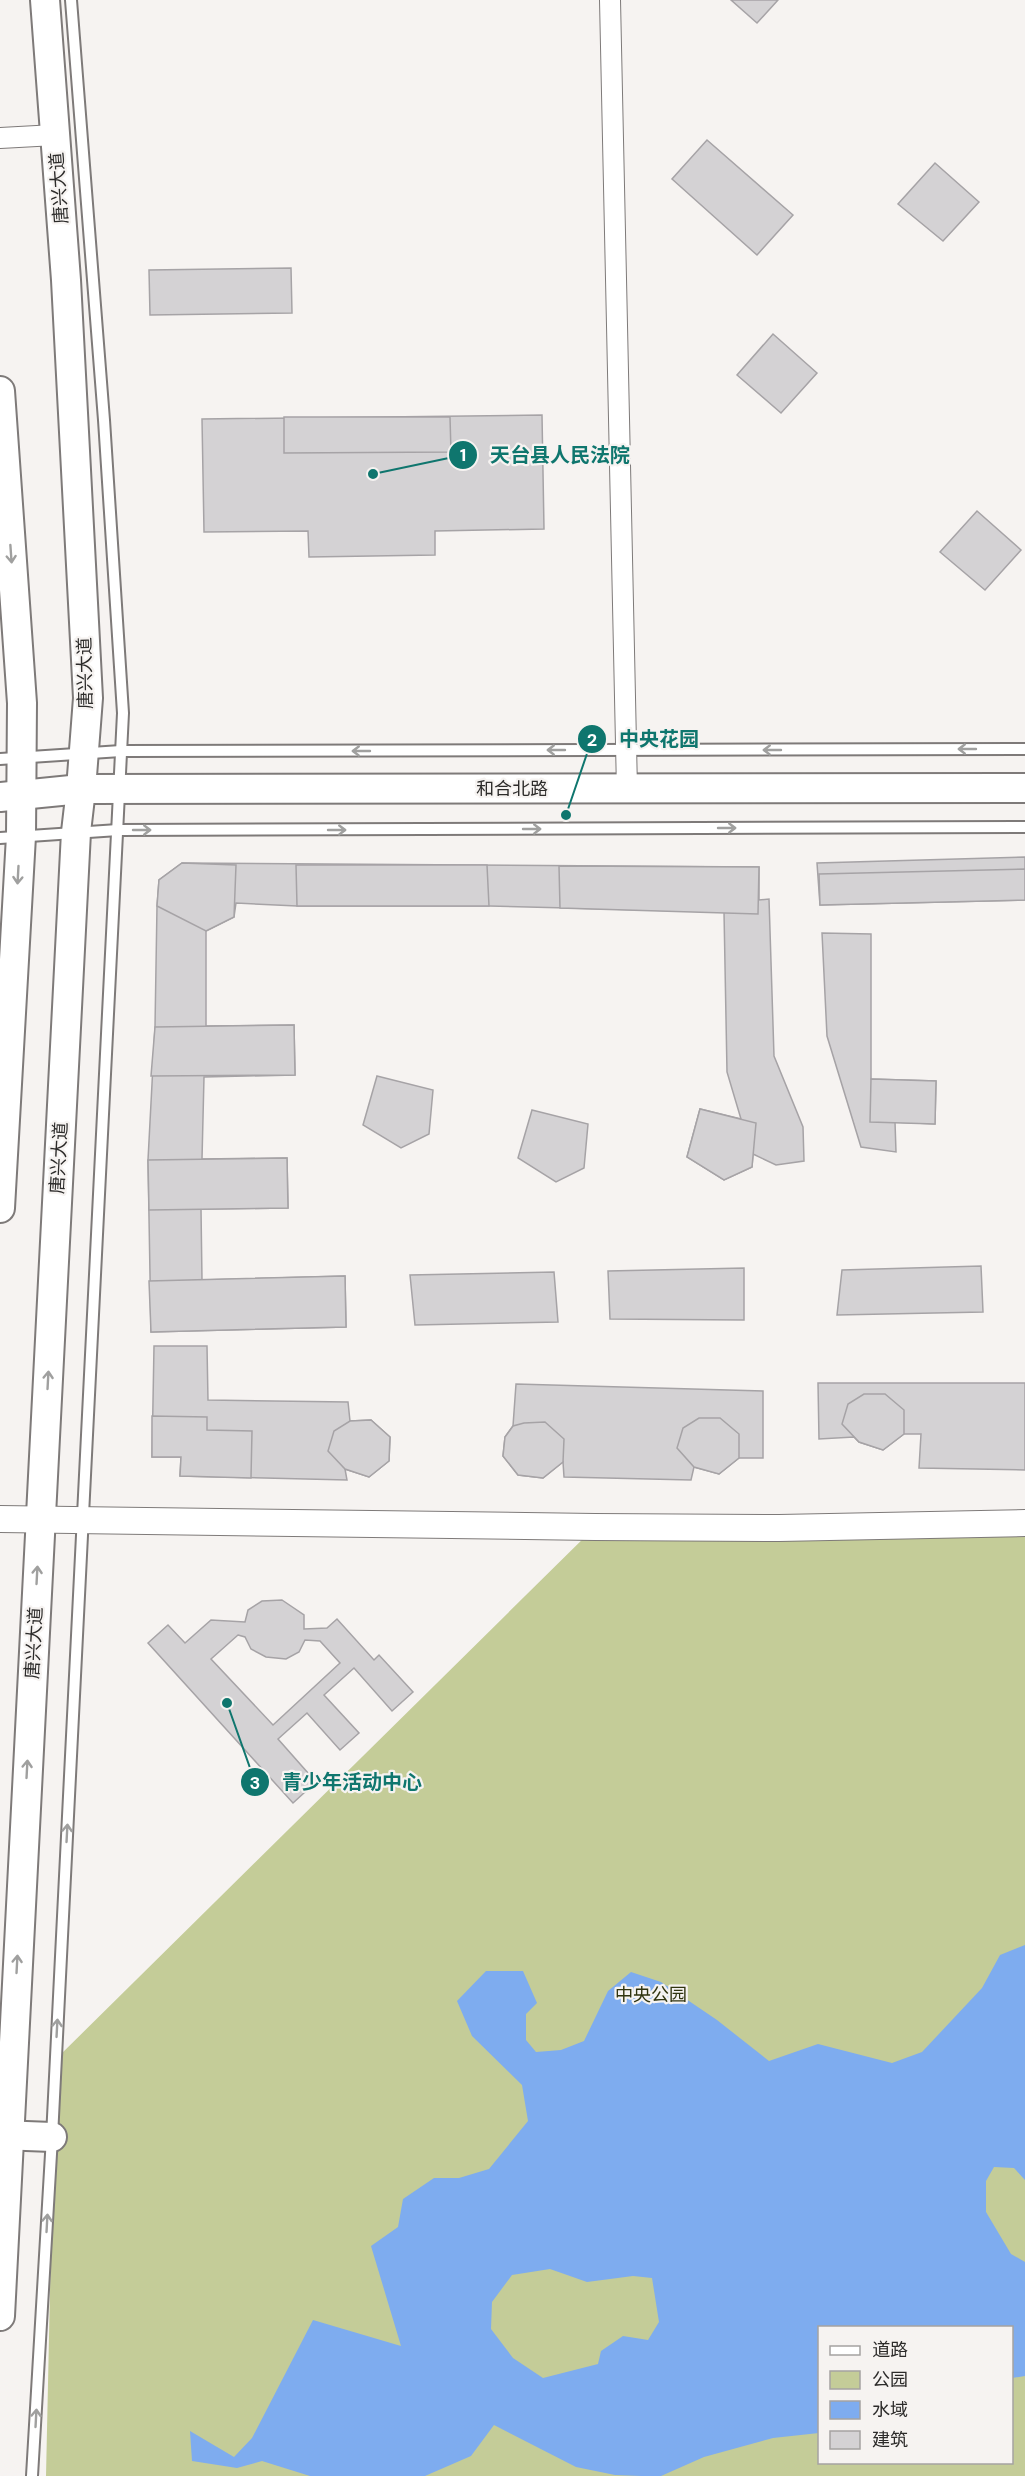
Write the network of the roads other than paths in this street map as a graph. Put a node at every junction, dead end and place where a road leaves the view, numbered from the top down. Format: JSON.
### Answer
{"nodes":[{"id":1,"x":45,"y":0,"type":"edge"},
{"id":2,"x":71,"y":0,"type":"edge"},
{"id":3,"x":610,"y":0,"type":"edge"},
{"id":4,"x":55,"y":135,"type":"junction"},
{"id":5,"x":0,"y":138,"type":"edge"},
{"id":6,"x":0,"y":391,"type":"edge"},
{"id":7,"x":1025,"y":749,"type":"edge"},
{"id":8,"x":624,"y":750,"type":"junction"},
{"id":9,"x":122,"y":751,"type":"junction"},
{"id":10,"x":84,"y":753,"type":"junction"},
{"id":11,"x":11,"y":758,"type":"edge"},
{"id":12,"x":1025,"y":788,"type":"edge"},
{"id":13,"x":81,"y":789,"type":"junction"},
{"id":14,"x":120,"y":789,"type":"junction"},
{"id":15,"x":627,"y":790,"type":"junction"},
{"id":16,"x":10,"y":796,"type":"edge"},
{"id":17,"x":1025,"y":827,"type":"edge"},
{"id":18,"x":118,"y":830,"type":"junction"},
{"id":19,"x":76,"y":832,"type":"junction"},
{"id":20,"x":10,"y":837,"type":"edge"},
{"id":21,"x":0,"y":1208,"type":"edge"},
{"id":22,"x":0,"y":1519,"type":"edge"},
{"id":23,"x":40,"y":1520,"type":"junction"},
{"id":24,"x":83,"y":1521,"type":"junction"},
{"id":25,"x":1025,"y":1523,"type":"edge"},
{"id":26,"x":4,"y":2135,"type":"edge"},
{"id":27,"x":52,"y":2137,"type":"junction"},
{"id":28,"x":0,"y":2316,"type":"edge"},
{"id":29,"x":32,"y":2476,"type":"edge"}],
"edges":[{"from":1,"to":4,"type":"main road","name":"唐兴大道"},
{"from":2,"to":9,"type":"lane"},
{"from":3,"to":8,"type":"street"},
{"from":4,"to":5,"type":"street"},
{"from":4,"to":10,"type":"main road","name":"唐兴大道"},
{"from":6,"to":11,"type":"main road","one_way":true},
{"from":7,"to":8,"type":"lane","one_way":true},
{"from":8,"to":9,"type":"lane","one_way":true},
{"from":8,"to":15,"type":"street"},
{"from":9,"to":10,"type":"lane"},
{"from":9,"to":14,"type":"lane"},
{"from":10,"to":11,"type":"lane"},
{"from":10,"to":13,"type":"main road","name":"唐兴大道"},
{"from":11,"to":16,"type":"main road"},
{"from":12,"to":15,"type":"main road","name":"和合北路"},
{"from":13,"to":14,"type":"main road","name":"和合北路"},
{"from":13,"to":16,"type":"main road","name":"和合北路"},
{"from":13,"to":19,"type":"main road","name":"唐兴大道"},
{"from":14,"to":15,"type":"main road","name":"和合北路"},
{"from":14,"to":18,"type":"lane"},
{"from":16,"to":20,"type":"main road"},
{"from":18,"to":17,"type":"lane","one_way":true},
{"from":18,"to":19,"type":"lane"},
{"from":18,"to":24,"type":"lane"},
{"from":19,"to":20,"type":"lane"},
{"from":23,"to":19,"type":"main road","name":"唐兴大道","one_way":true},
{"from":20,"to":21,"type":"main road","one_way":true},
{"from":22,"to":23,"type":"street"},
{"from":23,"to":24,"type":"street"},
{"from":26,"to":23,"type":"main road","name":"唐兴大道","one_way":true},
{"from":24,"to":25,"type":"street"},
{"from":27,"to":24,"type":"lane","one_way":true},
{"from":26,"to":27,"type":"main road"},
{"from":26,"to":28,"type":"main road","name":"唐兴大道"},
{"from":29,"to":27,"type":"lane","one_way":true}]}
